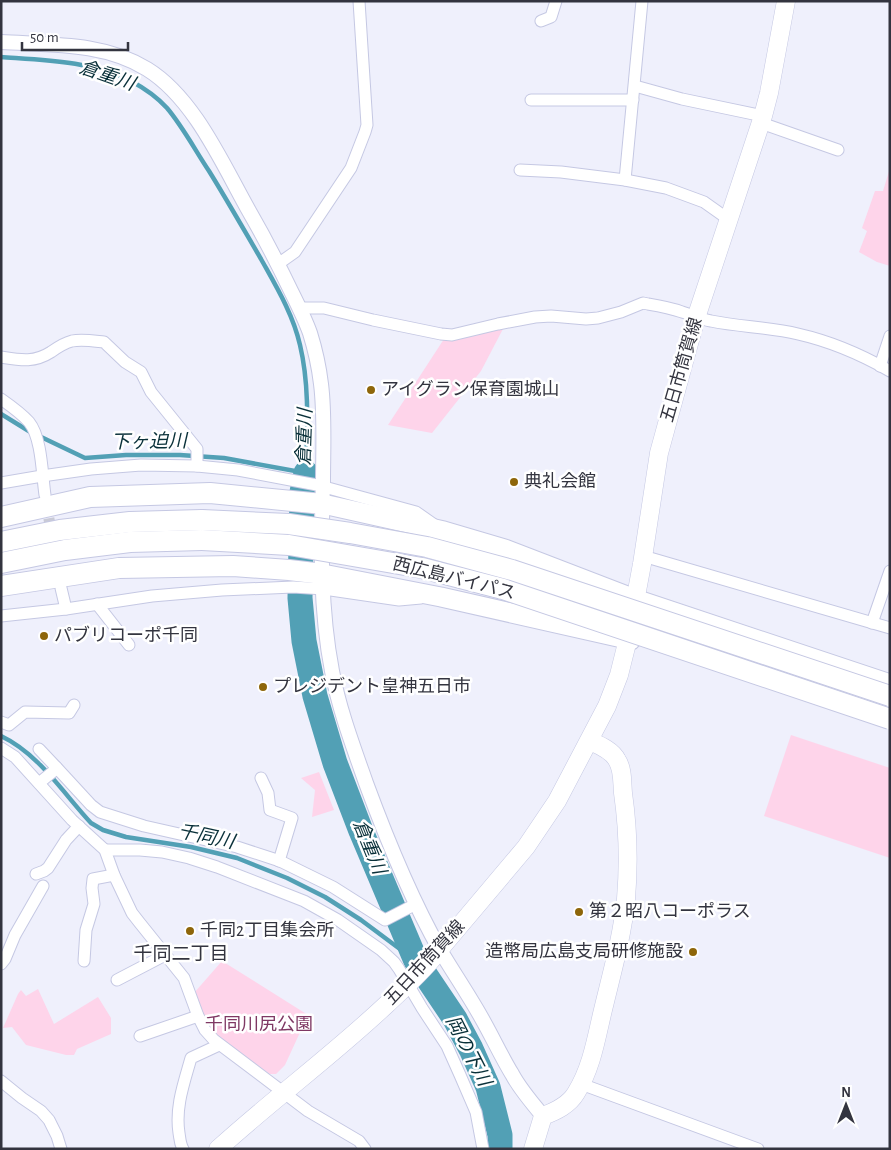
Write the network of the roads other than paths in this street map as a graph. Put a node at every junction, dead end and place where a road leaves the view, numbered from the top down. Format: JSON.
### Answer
{"nodes":[{"id":1,"x":359,"y":1,"type":"edge"},
{"id":2,"x":556,"y":1,"type":"edge"},
{"id":3,"x":642,"y":1,"type":"edge"},
{"id":4,"x":786,"y":1,"type":"edge"},
{"id":5,"x":541,"y":21,"type":"dead end"},
{"id":6,"x":1,"y":42,"type":"edge"},
{"id":7,"x":635,"y":86,"type":"junction"},
{"id":8,"x":531,"y":100,"type":"dead end"},
{"id":9,"x":633,"y":100,"type":"junction"},
{"id":10,"x":762,"y":120,"type":"junction"},
{"id":11,"x":838,"y":150,"type":"dead end"},
{"id":12,"x":520,"y":170,"type":"dead end"},
{"id":13,"x":625,"y":180,"type":"junction"},
{"id":14,"x":728,"y":220,"type":"junction"},
{"id":15,"x":278,"y":264,"type":"junction"},
{"id":16,"x":299,"y":308,"type":"junction"},
{"id":17,"x":696,"y":318,"type":"junction"},
{"id":18,"x":890,"y":336,"type":"edge"},
{"id":19,"x":1,"y":356,"type":"edge"},
{"id":20,"x":885,"y":368,"type":"edge"},
{"id":21,"x":1,"y":399,"type":"edge"},
{"id":22,"x":196,"y":465,"type":"junction"},
{"id":23,"x":42,"y":476,"type":"junction"},
{"id":24,"x":1,"y":483,"type":"edge"},
{"id":25,"x":45,"y":495,"type":"tunnel mouth"},
{"id":26,"x":319,"y":495,"type":"junction"},
{"id":27,"x":1,"y":518,"type":"edge"},
{"id":28,"x":1,"y":542,"type":"edge"},
{"id":29,"x":643,"y":556,"type":"junction"},
{"id":30,"x":1,"y":563,"type":"edge"},
{"id":31,"x":890,"y":571,"type":"edge"},
{"id":32,"x":291,"y":579,"type":"junction"},
{"id":33,"x":322,"y":581,"type":"junction"},
{"id":34,"x":1,"y":586,"type":"edge"},
{"id":35,"x":61,"y":588,"type":"tunnel mouth"},
{"id":36,"x":635,"y":600,"type":"junction"},
{"id":37,"x":96,"y":604,"type":"junction"},
{"id":38,"x":66,"y":609,"type":"junction"},
{"id":39,"x":1,"y":616,"type":"edge"},
{"id":40,"x":872,"y":623,"type":"junction"},
{"id":41,"x":890,"y":628,"type":"edge"},
{"id":42,"x":628,"y":639,"type":"junction"},
{"id":43,"x":129,"y":645,"type":"dead end"},
{"id":44,"x":890,"y":684,"type":"edge"},
{"id":45,"x":890,"y":696,"type":"edge"},
{"id":46,"x":74,"y":705,"type":"dead end"},
{"id":47,"x":890,"y":719,"type":"edge"},
{"id":48,"x":1,"y":722,"type":"edge"},
{"id":49,"x":890,"y":728,"type":"edge"},
{"id":50,"x":590,"y":740,"type":"junction"},
{"id":51,"x":1,"y":748,"type":"edge"},
{"id":52,"x":39,"y":749,"type":"dead end"},
{"id":53,"x":56,"y":768,"type":"junction"},
{"id":54,"x":261,"y":778,"type":"dead end"},
{"id":55,"x":41,"y":781,"type":"junction"},
{"id":56,"x":79,"y":826,"type":"junction"},
{"id":57,"x":105,"y":850,"type":"junction"},
{"id":58,"x":279,"y":861,"type":"junction"},
{"id":59,"x":36,"y":874,"type":"dead end"},
{"id":60,"x":114,"y":875,"type":"junction"},
{"id":61,"x":43,"y":886,"type":"dead end"},
{"id":62,"x":413,"y":906,"type":"junction"},
{"id":63,"x":437,"y":953,"type":"junction"},
{"id":64,"x":166,"y":955,"type":"junction"},
{"id":65,"x":84,"y":961,"type":"dead end"},
{"id":66,"x":1,"y":964,"type":"edge"},
{"id":67,"x":117,"y":980,"type":"dead end"},
{"id":68,"x":410,"y":982,"type":"junction"},
{"id":69,"x":198,"y":1016,"type":"junction"},
{"id":70,"x":140,"y":1036,"type":"dead end"},
{"id":71,"x":219,"y":1045,"type":"junction"},
{"id":72,"x":1,"y":1081,"type":"edge"},
{"id":73,"x":580,"y":1084,"type":"junction"},
{"id":74,"x":283,"y":1094,"type":"junction"},
{"id":75,"x":543,"y":1116,"type":"junction"},
{"id":76,"x":360,"y":1146,"type":"edge"},
{"id":77,"x":61,"y":1149,"type":"edge"},
{"id":78,"x":183,"y":1149,"type":"edge"},
{"id":79,"x":218,"y":1149,"type":"edge"},
{"id":80,"x":483,"y":1149,"type":"edge"},
{"id":81,"x":533,"y":1149,"type":"edge"},
{"id":82,"x":758,"y":1149,"type":"edge"}],
"edges":[{"from":1,"to":15,"type":"street"},
{"from":2,"to":5,"type":"street"},
{"from":3,"to":7,"type":"street"},
{"from":4,"to":10,"type":"main road","name":"五日市筒賀線"},
{"from":6,"to":15,"type":"street"},
{"from":7,"to":9,"type":"street"},
{"from":7,"to":10,"type":"street"},
{"from":8,"to":9,"type":"street"},
{"from":9,"to":13,"type":"street"},
{"from":10,"to":11,"type":"street"},
{"from":10,"to":14,"type":"main road","name":"五日市筒賀線"},
{"from":12,"to":13,"type":"street"},
{"from":13,"to":14,"type":"street"},
{"from":14,"to":17,"type":"main road","name":"五日市筒賀線"},
{"from":15,"to":16,"type":"street"},
{"from":16,"to":17,"type":"street"},
{"from":16,"to":26,"type":"street"},
{"from":17,"to":20,"type":"street"},
{"from":17,"to":29,"type":"main road","name":"五日市筒賀線"},
{"from":18,"to":20,"type":"street"},
{"from":19,"to":22,"type":"street"},
{"from":21,"to":23,"type":"street"},
{"from":22,"to":23,"type":"street"},
{"from":22,"to":26,"type":"street"},
{"from":23,"to":24,"type":"street"},
{"from":23,"to":25,"type":"street"},
{"from":26,"to":27,"type":"highway"},
{"from":26,"to":33,"type":"street"},
{"from":26,"to":36,"type":"highway"},
{"from":28,"to":45,"type":"highway","name":"西広島バイパス","bridge":true},
{"from":29,"to":36,"type":"main road","name":"五日市筒賀線"},
{"from":29,"to":40,"type":"street"},
{"from":30,"to":47,"type":"highway","name":"西広島バイパス","bridge":true},
{"from":31,"to":40,"type":"street"},
{"from":32,"to":33,"type":"highway"},
{"from":32,"to":34,"type":"highway"},
{"from":32,"to":37,"type":"street"},
{"from":33,"to":42,"type":"highway","name":"西広島バイパス"},
{"from":33,"to":62,"type":"street"},
{"from":35,"to":38,"type":"street"},
{"from":36,"to":42,"type":"main road","name":"五日市筒賀線"},
{"from":36,"to":44,"type":"highway"},
{"from":37,"to":38,"type":"street"},
{"from":37,"to":43,"type":"street"},
{"from":38,"to":39,"type":"street"},
{"from":40,"to":41,"type":"street"},
{"from":42,"to":49,"type":"highway","name":"西広島バイパス"},
{"from":42,"to":50,"type":"main road","name":"五日市筒賀線"},
{"from":46,"to":48,"type":"street"},
{"from":50,"to":63,"type":"main road","name":"五日市筒賀線"},
{"from":50,"to":73,"type":"main road"},
{"from":51,"to":55,"type":"street"},
{"from":52,"to":53,"type":"street"},
{"from":53,"to":55,"type":"street"},
{"from":53,"to":58,"type":"street"},
{"from":54,"to":58,"type":"street"},
{"from":55,"to":56,"type":"street"},
{"from":56,"to":57,"type":"street"},
{"from":56,"to":59,"type":"street"},
{"from":57,"to":60,"type":"street"},
{"from":57,"to":68,"type":"street"},
{"from":58,"to":62,"type":"street"},
{"from":60,"to":64,"type":"street"},
{"from":60,"to":65,"type":"street"},
{"from":61,"to":66,"type":"street"},
{"from":62,"to":63,"type":"street"},
{"from":63,"to":68,"type":"main road","name":"五日市筒賀線"},
{"from":63,"to":75,"type":"street"},
{"from":64,"to":67,"type":"street"},
{"from":64,"to":69,"type":"street"},
{"from":68,"to":74,"type":"main road","name":"五日市筒賀線"},
{"from":68,"to":80,"type":"street"},
{"from":69,"to":70,"type":"street"},
{"from":69,"to":71,"type":"street"},
{"from":71,"to":74,"type":"street"},
{"from":71,"to":78,"type":"street"},
{"from":72,"to":77,"type":"street"},
{"from":73,"to":75,"type":"main road"},
{"from":73,"to":82,"type":"street"},
{"from":74,"to":76,"type":"street"},
{"from":74,"to":79,"type":"main road","name":"五日市筒賀線"},
{"from":75,"to":81,"type":"main road"}]}
